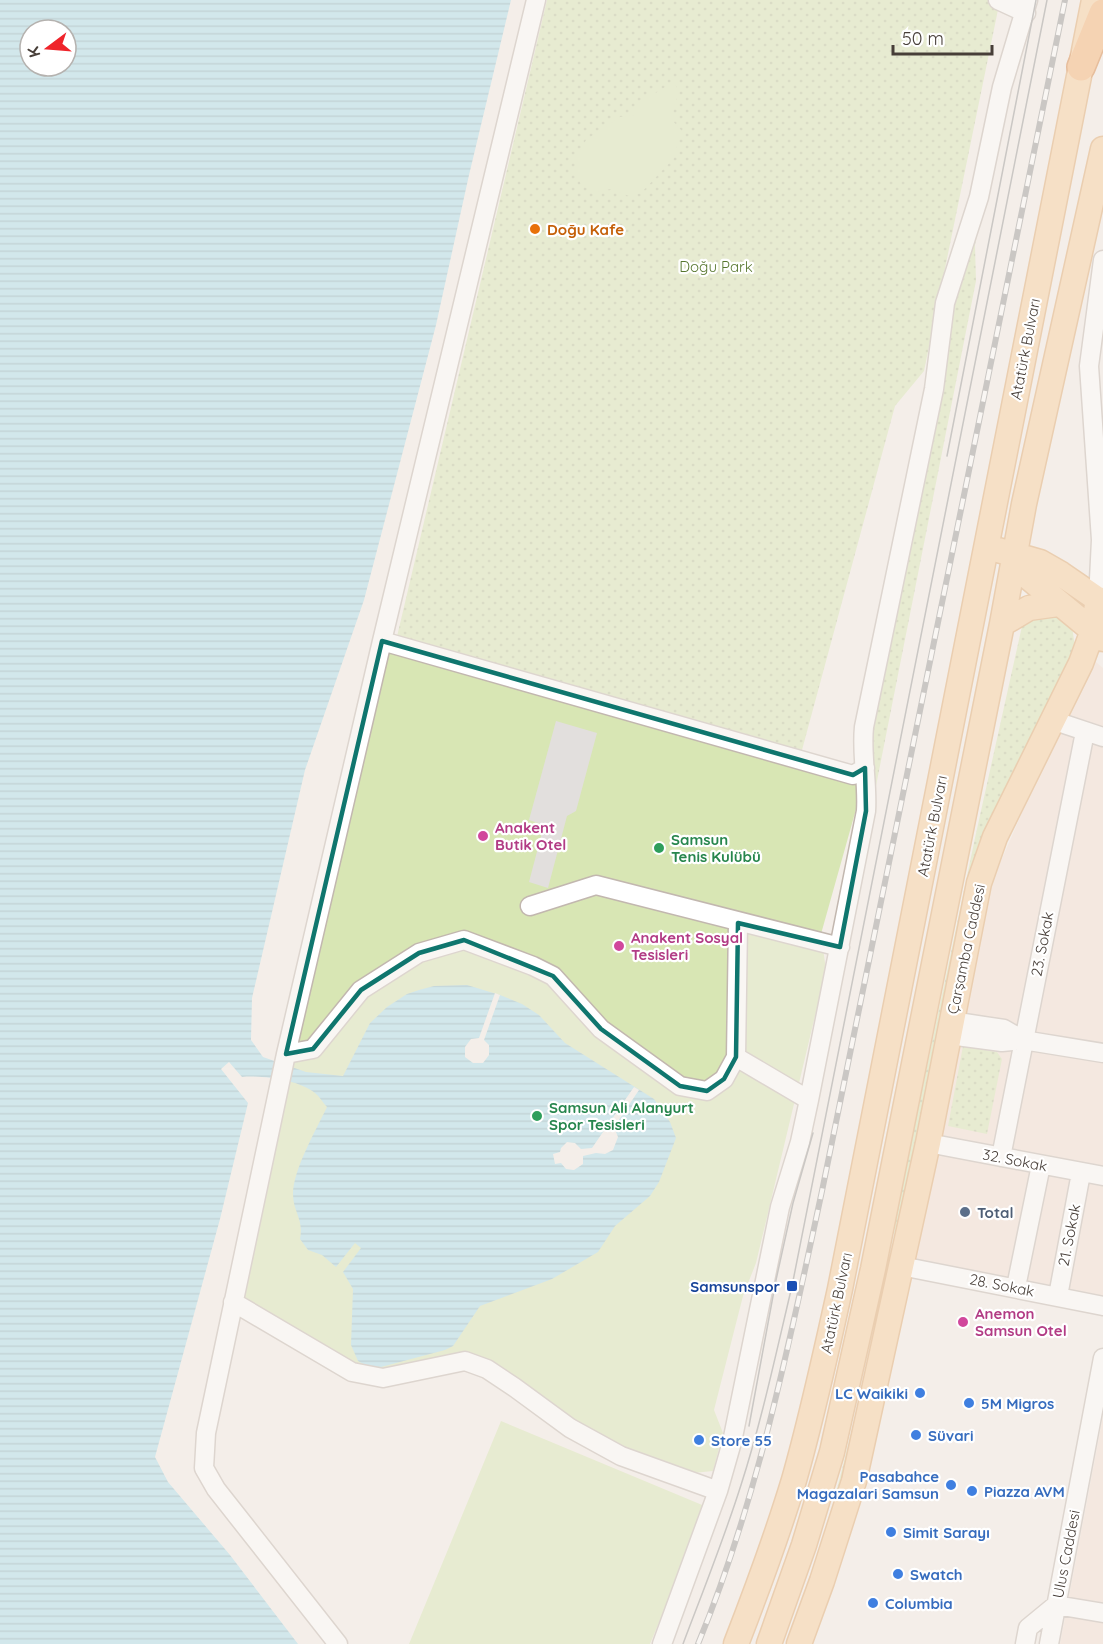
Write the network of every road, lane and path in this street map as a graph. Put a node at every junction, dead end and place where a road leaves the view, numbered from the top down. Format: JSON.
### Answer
{"nodes":[{"id":1,"x":536,"y":0,"type":"edge"},
{"id":2,"x":998,"y":0,"type":"edge"},
{"id":3,"x":1094,"y":0,"type":"edge"},
{"id":4,"x":1027,"y":6,"type":"edge"},
{"id":5,"x":1103,"y":13,"type":"edge"},
{"id":6,"x":1081,"y":67,"type":"junction"},
{"id":7,"x":1103,"y":149,"type":"edge"},
{"id":8,"x":1103,"y":260,"type":"edge"},
{"id":9,"x":1096,"y":371,"type":"edge"},
{"id":10,"x":1102,"y":540,"type":"edge"},
{"id":11,"x":988,"y":546,"type":"junction"},
{"id":12,"x":1014,"y":555,"type":"junction"},
{"id":13,"x":1100,"y":601,"type":"edge"},
{"id":14,"x":1058,"y":604,"type":"junction"},
{"id":15,"x":1002,"y":624,"type":"junction"},
{"id":16,"x":1098,"y":635,"type":"edge"},
{"id":17,"x":382,"y":641,"type":"junction"},
{"id":18,"x":1052,"y":720,"type":"junction"},
{"id":19,"x":1085,"y":732,"type":"junction"},
{"id":20,"x":1103,"y":737,"type":"edge"},
{"id":21,"x":865,"y":768,"type":"junction"},
{"id":22,"x":530,"y":906,"type":"dead end"},
{"id":23,"x":738,"y":923,"type":"junction"},
{"id":24,"x":840,"y":947,"type":"junction"},
{"id":25,"x":950,"y":1028,"type":"junction"},
{"id":26,"x":1023,"y":1040,"type":"junction"},
{"id":27,"x":1103,"y":1053,"type":"edge"},
{"id":28,"x":286,"y":1054,"type":"junction"},
{"id":29,"x":736,"y":1057,"type":"junction"},
{"id":30,"x":809,"y":1100,"type":"junction"},
{"id":31,"x":928,"y":1143,"type":"junction"},
{"id":32,"x":1001,"y":1156,"type":"junction"},
{"id":33,"x":1041,"y":1165,"type":"junction"},
{"id":34,"x":1081,"y":1173,"type":"junction"},
{"id":35,"x":1103,"y":1176,"type":"edge"},
{"id":36,"x":901,"y":1266,"type":"junction"},
{"id":37,"x":1016,"y":1287,"type":"junction"},
{"id":38,"x":1058,"y":1296,"type":"junction"},
{"id":39,"x":233,"y":1302,"type":"junction"},
{"id":40,"x":1103,"y":1306,"type":"edge"},
{"id":41,"x":1103,"y":1360,"type":"edge"},
{"id":42,"x":1095,"y":1447,"type":"edge"},
{"id":43,"x":718,"y":1491,"type":"junction"},
{"id":44,"x":1056,"y":1605,"type":"junction"},
{"id":45,"x":1103,"y":1613,"type":"edge"},
{"id":46,"x":338,"y":1644,"type":"edge"},
{"id":47,"x":662,"y":1644,"type":"edge"},
{"id":48,"x":736,"y":1644,"type":"edge"},
{"id":49,"x":769,"y":1644,"type":"edge"},
{"id":50,"x":799,"y":1644,"type":"edge"},
{"id":51,"x":1025,"y":1644,"type":"edge"},
{"id":52,"x":1049,"y":1644,"type":"edge"}],
"edges":[{"from":1,"to":17,"type":"street"},
{"from":2,"to":4,"type":"street"},
{"from":3,"to":6,"type":"main road","name":"Atatürk Bulvarı"},
{"from":4,"to":21,"type":"street"},
{"from":5,"to":6,"type":"highway"},
{"from":6,"to":11,"type":"main road","name":"Atatürk Bulvarı"},
{"from":7,"to":12,"type":"main road","name":"Atatürk Bulvarı"},
{"from":8,"to":9,"type":"street","name":"Çarşamba Caddesi"},
{"from":9,"to":10,"type":"street","name":"Çarşamba Caddesi"},
{"from":10,"to":13,"type":"street","name":"Çarşamba Caddesi"},
{"from":11,"to":12,"type":"main road"},
{"from":11,"to":48,"type":"main road","name":"Atatürk Bulvarı"},
{"from":12,"to":13,"type":"main road"},
{"from":12,"to":14,"type":"main road"},
{"from":12,"to":15,"type":"main road","name":"Atatürk Bulvarı"},
{"from":13,"to":16,"type":"main road","name":"Çarşamba Caddesi"},
{"from":14,"to":15,"type":"main road"},
{"from":14,"to":16,"type":"main road"},
{"from":15,"to":49,"type":"main road","name":"Atatürk Bulvarı"},
{"from":16,"to":18,"type":"main road","name":"Çarşamba Caddesi"},
{"from":17,"to":21,"type":"street"},
{"from":17,"to":28,"type":"street"},
{"from":18,"to":19,"type":"street"},
{"from":18,"to":25,"type":"main road","name":"Çarşamba Caddesi"},
{"from":19,"to":20,"type":"street"},
{"from":19,"to":26,"type":"street","name":"23. Sokak"},
{"from":21,"to":24,"type":"street"},
{"from":22,"to":23,"type":"street"},
{"from":23,"to":24,"type":"street"},
{"from":23,"to":29,"type":"street"},
{"from":24,"to":30,"type":"street"},
{"from":25,"to":26,"type":"street"},
{"from":25,"to":31,"type":"main road","name":"Çarşamba Caddesi"},
{"from":26,"to":27,"type":"street"},
{"from":26,"to":32,"type":"street","name":"23. Sokak"},
{"from":28,"to":29,"type":"street"},
{"from":28,"to":39,"type":"street"},
{"from":29,"to":30,"type":"street"},
{"from":30,"to":43,"type":"street"},
{"from":31,"to":32,"type":"street","name":"32. Sokak"},
{"from":31,"to":36,"type":"main road","name":"Çarşamba Caddesi"},
{"from":32,"to":33,"type":"street","name":"32. Sokak"},
{"from":33,"to":34,"type":"street","name":"32. Sokak"},
{"from":33,"to":37,"type":"street"},
{"from":34,"to":35,"type":"street","name":"32. Sokak"},
{"from":34,"to":38,"type":"street","name":"21. Sokak"},
{"from":36,"to":37,"type":"street","name":"28. Sokak"},
{"from":36,"to":50,"type":"main road","name":"Çarşamba Caddesi"},
{"from":37,"to":38,"type":"street","name":"28. Sokak"},
{"from":38,"to":40,"type":"street","name":"28. Sokak"},
{"from":39,"to":43,"type":"street"},
{"from":39,"to":46,"type":"street"},
{"from":41,"to":42,"type":"street","name":"Ulus Caddesi"},
{"from":42,"to":44,"type":"street","name":"Ulus Caddesi"},
{"from":43,"to":47,"type":"street"},
{"from":44,"to":45,"type":"street"},
{"from":44,"to":51,"type":"street"},
{"from":44,"to":52,"type":"street","name":"Ulus Caddesi"}]}
